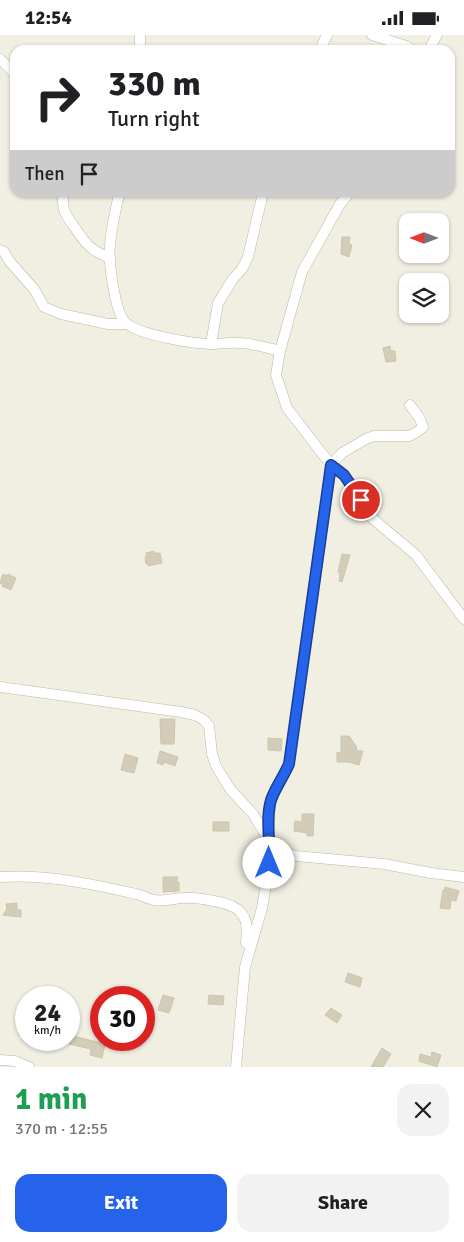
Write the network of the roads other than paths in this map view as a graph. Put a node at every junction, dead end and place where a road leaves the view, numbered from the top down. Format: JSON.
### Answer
{"nodes":[{"id":1,"x":372,"y":35,"type":"edge"},
{"id":2,"x":403,"y":45,"type":"edge"},
{"id":3,"x":0,"y":59,"type":"edge"},
{"id":4,"x":10,"y":69,"type":"edge"},
{"id":5,"x":63,"y":197,"type":"edge"},
{"id":6,"x":118,"y":197,"type":"edge"},
{"id":7,"x":262,"y":197,"type":"edge"},
{"id":8,"x":345,"y":197,"type":"edge"},
{"id":9,"x":0,"y":250,"type":"edge"},
{"id":10,"x":110,"y":258,"type":"junction"},
{"id":11,"x":126,"y":324,"type":"junction"},
{"id":12,"x":211,"y":344,"type":"junction"},
{"id":13,"x":280,"y":351,"type":"junction"},
{"id":14,"x":410,"y":405,"type":"dead end"},
{"id":15,"x":331,"y":465,"type":"junction"},
{"id":16,"x":464,"y":619,"type":"edge"},
{"id":17,"x":0,"y":687,"type":"edge"},
{"id":18,"x":270,"y":844,"type":"junction"},
{"id":19,"x":0,"y":877,"type":"edge"},
{"id":20,"x":464,"y":877,"type":"edge"},
{"id":21,"x":249,"y":954,"type":"junction"},
{"id":22,"x":0,"y":1060,"type":"edge"},
{"id":23,"x":29,"y":1067,"type":"edge"},
{"id":24,"x":236,"y":1067,"type":"edge"}],
"edges":[{"from":1,"to":2,"type":"street"},
{"from":3,"to":4,"type":"street"},
{"from":5,"to":10,"type":"street"},
{"from":6,"to":10,"type":"street"},
{"from":7,"to":12,"type":"street"},
{"from":8,"to":13,"type":"street"},
{"from":9,"to":11,"type":"street"},
{"from":10,"to":11,"type":"street"},
{"from":11,"to":12,"type":"street"},
{"from":12,"to":13,"type":"street"},
{"from":13,"to":15,"type":"street"},
{"from":14,"to":15,"type":"street"},
{"from":15,"to":16,"type":"street"},
{"from":15,"to":18,"type":"street"},
{"from":17,"to":18,"type":"street"},
{"from":18,"to":20,"type":"street"},
{"from":18,"to":21,"type":"street"},
{"from":19,"to":21,"type":"street"},
{"from":21,"to":24,"type":"street"},
{"from":22,"to":23,"type":"street"}]}
